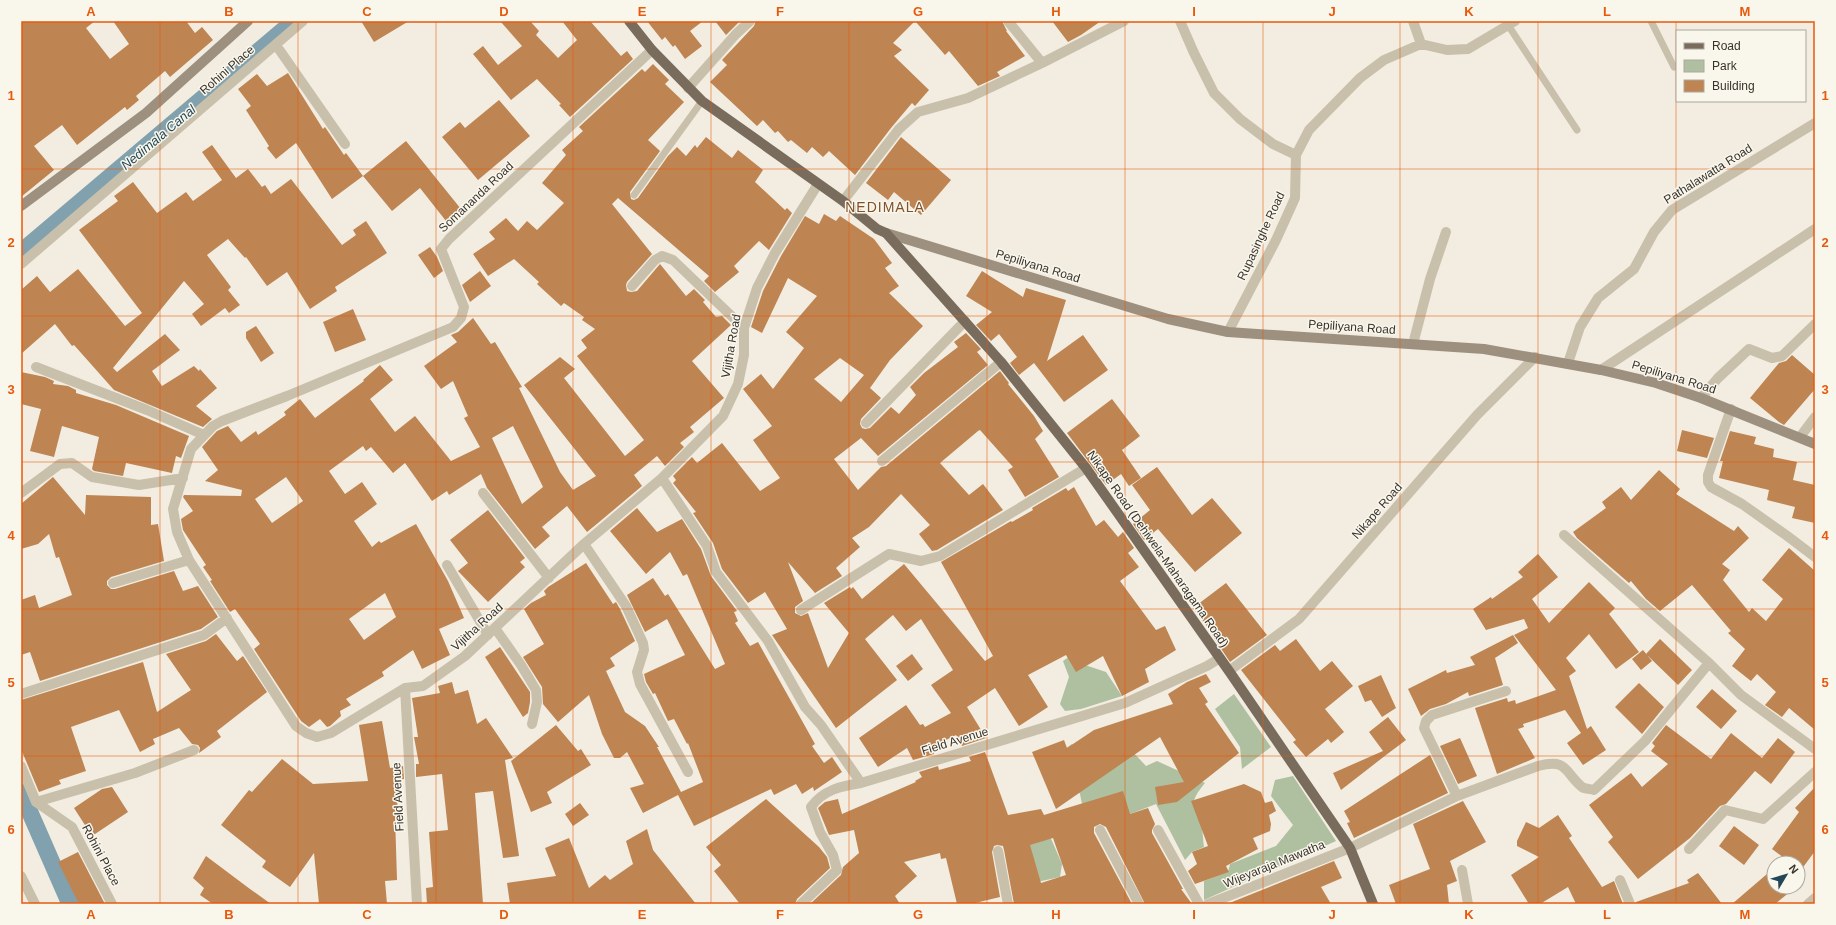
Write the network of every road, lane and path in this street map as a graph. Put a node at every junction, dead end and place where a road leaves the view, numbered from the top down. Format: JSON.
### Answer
{"nodes":[{"id":1,"x":248,"y":21,"type":"edge"},
{"id":2,"x":303,"y":21,"type":"edge"},
{"id":3,"x":629,"y":21,"type":"edge"},
{"id":4,"x":750,"y":21,"type":"edge"},
{"id":5,"x":1008,"y":21,"type":"edge"},
{"id":6,"x":1124,"y":21,"type":"edge"},
{"id":7,"x":1180,"y":21,"type":"edge"},
{"id":8,"x":1413,"y":21,"type":"edge"},
{"id":9,"x":1651,"y":21,"type":"edge"},
{"id":10,"x":1512,"y":23,"type":"edge"},
{"id":11,"x":1421,"y":44,"type":"junction"},
{"id":12,"x":276,"y":45,"type":"junction"},
{"id":13,"x":652,"y":50,"type":"junction"},
{"id":14,"x":1042,"y":63,"type":"junction"},
{"id":15,"x":1674,"y":67,"type":"dead end"},
{"id":16,"x":688,"y":88,"type":"junction"},
{"id":17,"x":702,"y":101,"type":"junction"},
{"id":18,"x":1815,"y":123,"type":"edge"},
{"id":19,"x":1577,"y":130,"type":"dead end"},
{"id":20,"x":345,"y":144,"type":"dead end"},
{"id":21,"x":1296,"y":155,"type":"junction"},
{"id":22,"x":818,"y":184,"type":"junction"},
{"id":23,"x":634,"y":195,"type":"dead end"},
{"id":24,"x":843,"y":201,"type":"junction"},
{"id":25,"x":21,"y":206,"type":"edge"},
{"id":26,"x":1815,"y":229,"type":"edge"},
{"id":27,"x":1446,"y":232,"type":"dead end"},
{"id":28,"x":886,"y":233,"type":"junction"},
{"id":29,"x":21,"y":264,"type":"edge"},
{"id":30,"x":632,"y":286,"type":"dead end"},
{"id":31,"x":965,"y":321,"type":"junction"},
{"id":32,"x":1815,"y":324,"type":"edge"},
{"id":33,"x":744,"y":328,"type":"junction"},
{"id":34,"x":1228,"y":332,"type":"junction"},
{"id":35,"x":1413,"y":344,"type":"junction"},
{"id":36,"x":1535,"y":357,"type":"junction"},
{"id":37,"x":1001,"y":362,"type":"junction"},
{"id":38,"x":1568,"y":363,"type":"junction"},
{"id":39,"x":36,"y":367,"type":"dead end"},
{"id":40,"x":1601,"y":370,"type":"junction"},
{"id":41,"x":1701,"y":398,"type":"junction"},
{"id":42,"x":1731,"y":409,"type":"junction"},
{"id":43,"x":1815,"y":417,"type":"edge"},
{"id":44,"x":222,"y":421,"type":"joint"},
{"id":45,"x":866,"y":423,"type":"dead end"},
{"id":46,"x":204,"y":435,"type":"junction"},
{"id":47,"x":1800,"y":438,"type":"junction"},
{"id":48,"x":1815,"y":444,"type":"edge"},
{"id":49,"x":882,"y":461,"type":"dead end"},
{"id":50,"x":1086,"y":468,"type":"junction"},
{"id":51,"x":183,"y":478,"type":"junction"},
{"id":52,"x":662,"y":478,"type":"junction"},
{"id":53,"x":21,"y":493,"type":"edge"},
{"id":54,"x":483,"y":493,"type":"dead end"},
{"id":55,"x":1564,"y":534,"type":"dead end"},
{"id":56,"x":584,"y":544,"type":"junction"},
{"id":57,"x":1815,"y":557,"type":"edge"},
{"id":58,"x":189,"y":560,"type":"junction"},
{"id":59,"x":447,"y":565,"type":"dead end"},
{"id":60,"x":549,"y":578,"type":"junction"},
{"id":61,"x":113,"y":583,"type":"dead end"},
{"id":62,"x":801,"y":610,"type":"dead end"},
{"id":63,"x":227,"y":618,"type":"junction"},
{"id":64,"x":491,"y":632,"type":"junction"},
{"id":65,"x":1220,"y":658,"type":"junction"},
{"id":66,"x":1709,"y":663,"type":"junction"},
{"id":67,"x":1229,"y":671,"type":"junction"},
{"id":68,"x":405,"y":688,"type":"junction"},
{"id":69,"x":1506,"y":690,"type":"dead end"},
{"id":70,"x":21,"y":694,"type":"edge"},
{"id":71,"x":532,"y":724,"type":"dead end"},
{"id":72,"x":1815,"y":749,"type":"edge"},
{"id":73,"x":194,"y":750,"type":"dead end"},
{"id":74,"x":21,"y":766,"type":"edge"},
{"id":75,"x":688,"y":772,"type":"dead end"},
{"id":76,"x":1815,"y":772,"type":"edge"},
{"id":77,"x":861,"y":783,"type":"junction"},
{"id":78,"x":1457,"y":796,"type":"junction"},
{"id":79,"x":36,"y":802,"type":"junction"},
{"id":80,"x":1100,"y":830,"type":"dead end"},
{"id":81,"x":1158,"y":830,"type":"dead end"},
{"id":82,"x":1350,"y":848,"type":"junction"},
{"id":83,"x":1689,"y":849,"type":"dead end"},
{"id":84,"x":998,"y":851,"type":"dead end"},
{"id":85,"x":1462,"y":870,"type":"dead end"},
{"id":86,"x":21,"y":876,"type":"edge"},
{"id":87,"x":1620,"y":880,"type":"dead end"},
{"id":88,"x":1815,"y":898,"type":"edge"},
{"id":89,"x":35,"y":904,"type":"edge"},
{"id":90,"x":112,"y":904,"type":"edge"},
{"id":91,"x":417,"y":904,"type":"edge"},
{"id":92,"x":801,"y":904,"type":"edge"},
{"id":93,"x":1008,"y":904,"type":"edge"},
{"id":94,"x":1139,"y":904,"type":"edge"},
{"id":95,"x":1199,"y":904,"type":"edge"},
{"id":96,"x":1208,"y":904,"type":"edge"},
{"id":97,"x":1373,"y":904,"type":"edge"},
{"id":98,"x":1468,"y":904,"type":"edge"},
{"id":99,"x":1630,"y":904,"type":"edge"},
{"id":100,"x":1808,"y":904,"type":"edge"}],
"edges":[{"from":1,"to":25,"type":"main road"},
{"from":2,"to":12,"type":"street","name":"Rohini Place"},
{"from":3,"to":13,"type":"main road","name":"Nikape Road (Dehiwela-Maharagama Road)"},
{"from":4,"to":16,"type":"street"},
{"from":5,"to":14,"type":"street"},
{"from":6,"to":14,"type":"street"},
{"from":7,"to":21,"type":"street"},
{"from":8,"to":11,"type":"street"},
{"from":9,"to":15,"type":"lane"},
{"from":10,"to":11,"type":"street"},
{"from":10,"to":19,"type":"lane"},
{"from":11,"to":21,"type":"street","name":"Rupasinghe Road"},
{"from":12,"to":20,"type":"street"},
{"from":12,"to":29,"type":"street","name":"Rohini Place"},
{"from":13,"to":16,"type":"main road","name":"Nikape Road (Dehiwela-Maharagama Road)"},
{"from":13,"to":44,"type":"street","name":"Somananda Road"},
{"from":14,"to":24,"type":"street"},
{"from":16,"to":17,"type":"main road","name":"Nikape Road (Dehiwela-Maharagama Road)"},
{"from":17,"to":22,"type":"main road","name":"Nikape Road (Dehiwela-Maharagama Road)"},
{"from":17,"to":23,"type":"lane"},
{"from":18,"to":38,"type":"street","name":"Pathalawatta Road"},
{"from":21,"to":34,"type":"street","name":"Rupasinghe Road"},
{"from":22,"to":24,"type":"main road","name":"Nikape Road (Dehiwela-Maharagama Road)"},
{"from":22,"to":33,"type":"street","name":"Vijitha Road"},
{"from":24,"to":28,"type":"main road","name":"Nikape Road (Dehiwela-Maharagama Road)"},
{"from":26,"to":40,"type":"street"},
{"from":27,"to":35,"type":"street"},
{"from":28,"to":31,"type":"main road","name":"Nikape Road (Dehiwela-Maharagama Road)"},
{"from":28,"to":34,"type":"main road","name":"Pepiliyana Road"},
{"from":30,"to":33,"type":"street"},
{"from":31,"to":37,"type":"main road","name":"Nikape Road (Dehiwela-Maharagama Road)"},
{"from":31,"to":45,"type":"street"},
{"from":32,"to":41,"type":"street"},
{"from":33,"to":52,"type":"street","name":"Vijitha Road"},
{"from":34,"to":35,"type":"main road","name":"Pepiliyana Road"},
{"from":35,"to":36,"type":"main road","name":"Pepiliyana Road"},
{"from":36,"to":38,"type":"main road","name":"Pepiliyana Road"},
{"from":36,"to":67,"type":"street","name":"Nikape Road"},
{"from":37,"to":49,"type":"street"},
{"from":37,"to":50,"type":"main road","name":"Nikape Road (Dehiwela-Maharagama Road)"},
{"from":38,"to":40,"type":"main road","name":"Pepiliyana Road"},
{"from":39,"to":46,"type":"street"},
{"from":40,"to":41,"type":"main road","name":"Pepiliyana Road"},
{"from":41,"to":42,"type":"main road","name":"Pepiliyana Road"},
{"from":42,"to":47,"type":"main road","name":"Pepiliyana Road"},
{"from":42,"to":57,"type":"street"},
{"from":43,"to":47,"type":"street"},
{"from":44,"to":46,"type":"street","name":"Vijitha Road"},
{"from":46,"to":51,"type":"street","name":"Vijitha Road"},
{"from":47,"to":48,"type":"main road","name":"Pepiliyana Road"},
{"from":50,"to":62,"type":"street"},
{"from":50,"to":65,"type":"main road","name":"Nikape Road (Dehiwela-Maharagama Road)"},
{"from":51,"to":53,"type":"street"},
{"from":51,"to":58,"type":"street","name":"Vijitha Road"},
{"from":52,"to":56,"type":"street","name":"Vijitha Road"},
{"from":52,"to":77,"type":"street"},
{"from":54,"to":60,"type":"street"},
{"from":55,"to":66,"type":"street"},
{"from":56,"to":60,"type":"street","name":"Vijitha Road"},
{"from":56,"to":75,"type":"street"},
{"from":58,"to":61,"type":"street"},
{"from":58,"to":63,"type":"street","name":"Vijitha Road"},
{"from":59,"to":64,"type":"street"},
{"from":60,"to":64,"type":"street","name":"Vijitha Road"},
{"from":63,"to":68,"type":"street","name":"Vijitha Road"},
{"from":63,"to":70,"type":"street"},
{"from":64,"to":68,"type":"street","name":"Vijitha Road"},
{"from":64,"to":71,"type":"street"},
{"from":65,"to":67,"type":"main road","name":"Nikape Road (Dehiwela-Maharagama Road)"},
{"from":65,"to":77,"type":"street","name":"Field Avenue"},
{"from":66,"to":72,"type":"street"},
{"from":66,"to":78,"type":"street","name":"Wijeyaraja Mawatha"},
{"from":67,"to":82,"type":"main road","name":"Nikape Road (Dehiwela-Maharagama Road)"},
{"from":68,"to":91,"type":"street","name":"Field Avenue"},
{"from":69,"to":78,"type":"street"},
{"from":73,"to":79,"type":"street"},
{"from":74,"to":79,"type":"street"},
{"from":76,"to":83,"type":"street"},
{"from":77,"to":92,"type":"street","name":"Field Avenue"},
{"from":78,"to":82,"type":"street","name":"Wijeyaraja Mawatha"},
{"from":79,"to":90,"type":"street","name":"Rohini Place"},
{"from":80,"to":94,"type":"street"},
{"from":81,"to":95,"type":"street"},
{"from":82,"to":96,"type":"street","name":"Wijeyaraja Mawatha"},
{"from":82,"to":97,"type":"main road","name":"Nikape Road (Dehiwela-Maharagama Road)"},
{"from":84,"to":93,"type":"street"},
{"from":85,"to":98,"type":"street"},
{"from":86,"to":89,"type":"street"},
{"from":87,"to":99,"type":"street"},
{"from":88,"to":100,"type":"street"}]}
